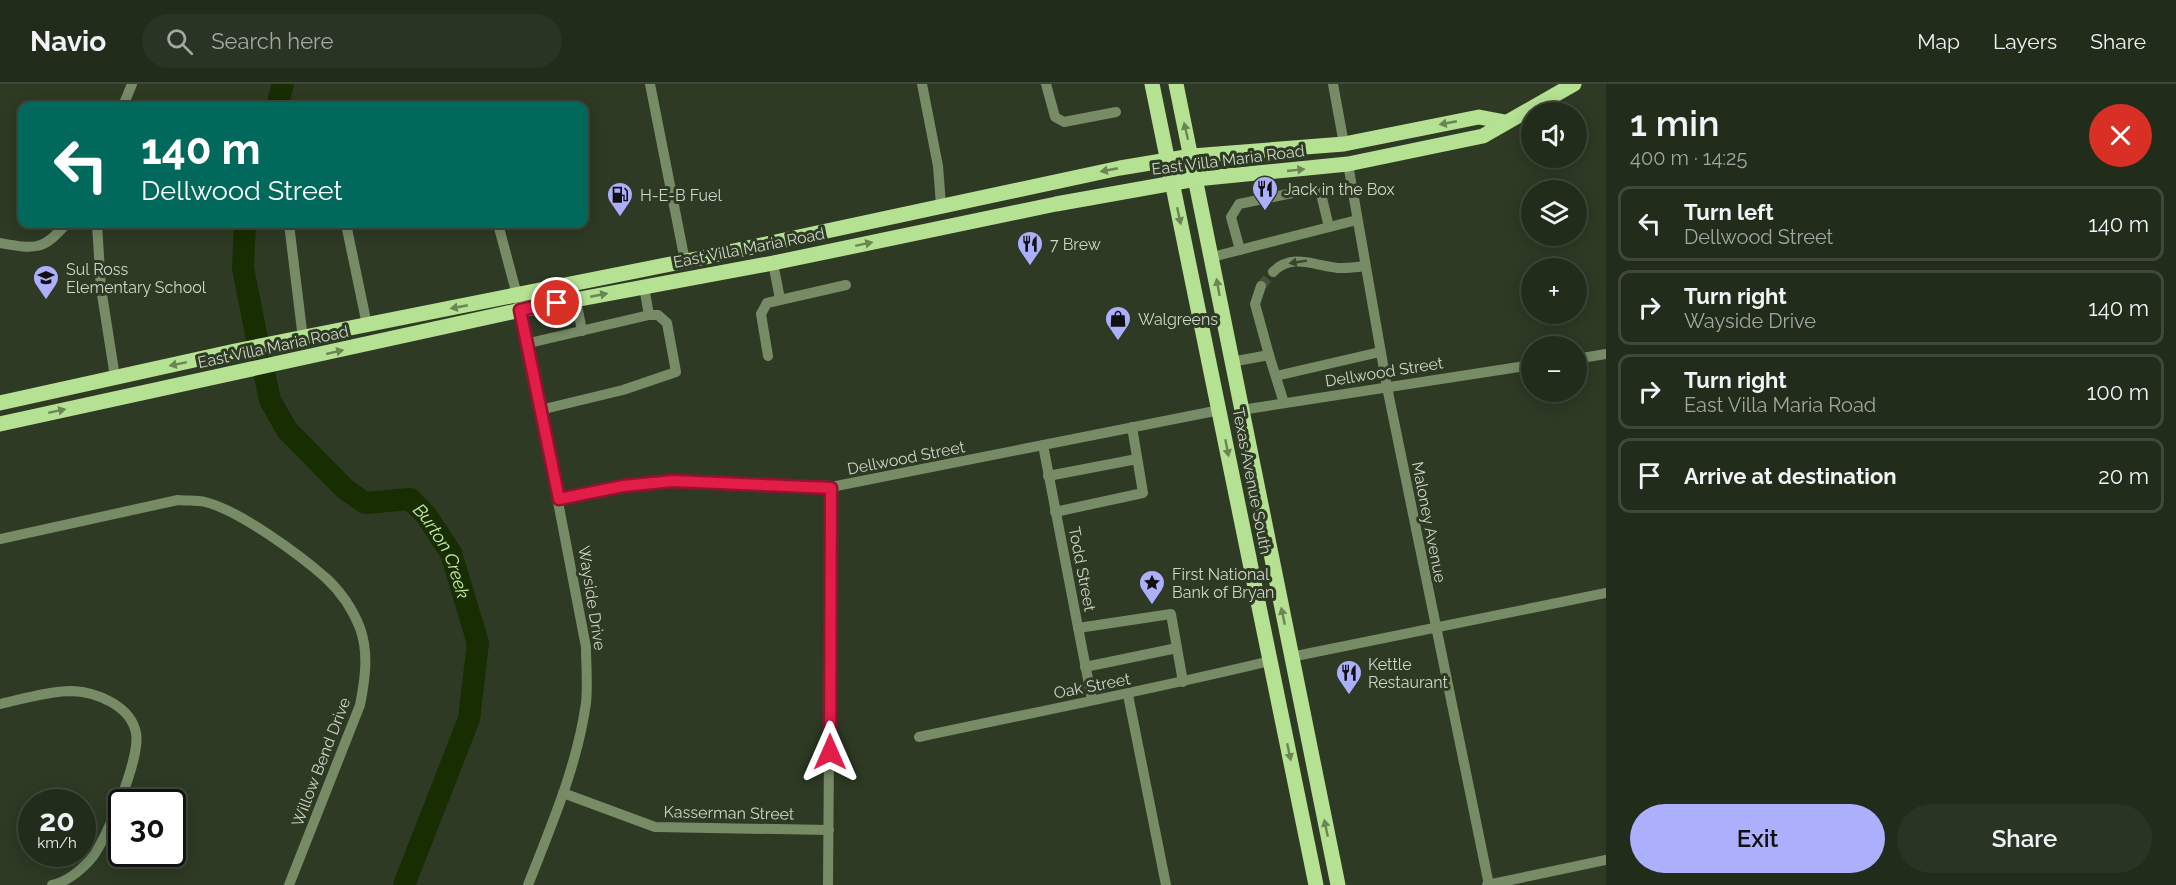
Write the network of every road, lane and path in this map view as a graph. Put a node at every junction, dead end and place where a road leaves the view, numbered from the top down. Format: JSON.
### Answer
{"nodes":[{"id":1,"x":132,"y":84,"type":"edge"},
{"id":2,"x":650,"y":84,"type":"edge"},
{"id":3,"x":922,"y":84,"type":"edge"},
{"id":4,"x":1046,"y":84,"type":"edge"},
{"id":5,"x":1152,"y":84,"type":"edge"},
{"id":6,"x":1176,"y":84,"type":"edge"},
{"id":7,"x":1333,"y":84,"type":"edge"},
{"id":8,"x":1574,"y":84,"type":"edge"},
{"id":9,"x":125,"y":102,"type":"edge"},
{"id":10,"x":1116,"y":112,"type":"dead end"},
{"id":11,"x":1505,"y":122,"type":"junction"},
{"id":12,"x":1344,"y":144,"type":"junction"},
{"id":13,"x":1192,"y":156,"type":"junction"},
{"id":14,"x":1167,"y":159,"type":"junction"},
{"id":15,"x":1347,"y":164,"type":"junction"},
{"id":16,"x":1196,"y":179,"type":"junction"},
{"id":17,"x":1172,"y":182,"type":"junction"},
{"id":18,"x":940,"y":205,"type":"junction"},
{"id":19,"x":1357,"y":220,"type":"junction"},
{"id":20,"x":1329,"y":227,"type":"junction"},
{"id":21,"x":62,"y":228,"type":"edge"},
{"id":22,"x":97,"y":228,"type":"edge"},
{"id":23,"x":289,"y":228,"type":"edge"},
{"id":24,"x":347,"y":228,"type":"edge"},
{"id":25,"x":499,"y":228,"type":"edge"},
{"id":26,"x":0,"y":243,"type":"edge"},
{"id":27,"x":1240,"y":250,"type":"junction"},
{"id":28,"x":1212,"y":257,"type":"junction"},
{"id":29,"x":685,"y":261,"type":"junction"},
{"id":30,"x":773,"y":263,"type":"junction"},
{"id":31,"x":1365,"y":266,"type":"junction"},
{"id":32,"x":1273,"y":272,"type":"tunnel mouth"},
{"id":33,"x":846,"y":285,"type":"dead end"},
{"id":34,"x":1262,"y":286,"type":"tunnel mouth"},
{"id":35,"x":644,"y":287,"type":"junction"},
{"id":36,"x":516,"y":295,"type":"junction"},
{"id":37,"x":780,"y":299,"type":"junction"},
{"id":38,"x":576,"y":300,"type":"junction"},
{"id":39,"x":520,"y":310,"type":"junction"},
{"id":40,"x":649,"y":315,"type":"junction"},
{"id":41,"x":367,"y":325,"type":"junction"},
{"id":42,"x":582,"y":331,"type":"junction"},
{"id":43,"x":303,"y":339,"type":"junction"},
{"id":44,"x":525,"y":344,"type":"junction"},
{"id":45,"x":1380,"y":352,"type":"junction"},
{"id":46,"x":1606,"y":354,"type":"edge"},
{"id":47,"x":1269,"y":355,"type":"junction"},
{"id":48,"x":768,"y":356,"type":"dead end"},
{"id":49,"x":1587,"y":357,"type":"edge"},
{"id":50,"x":1231,"y":362,"type":"junction"},
{"id":51,"x":1521,"y":367,"type":"edge"},
{"id":52,"x":1276,"y":376,"type":"junction"},
{"id":53,"x":115,"y":377,"type":"junction"},
{"id":54,"x":1387,"y":387,"type":"junction"},
{"id":55,"x":0,"y":403,"type":"edge"},
{"id":56,"x":1284,"y":403,"type":"junction"},
{"id":57,"x":540,"y":410,"type":"junction"},
{"id":58,"x":1220,"y":410,"type":"junction"},
{"id":59,"x":1241,"y":410,"type":"junction"},
{"id":60,"x":0,"y":424,"type":"edge"},
{"id":61,"x":1132,"y":427,"type":"junction"},
{"id":62,"x":1042,"y":445,"type":"junction"},
{"id":63,"x":1137,"y":459,"type":"junction"},
{"id":64,"x":1048,"y":476,"type":"junction"},
{"id":65,"x":831,"y":488,"type":"junction"},
{"id":66,"x":559,"y":499,"type":"junction"},
{"id":67,"x":1055,"y":513,"type":"junction"},
{"id":68,"x":0,"y":539,"type":"edge"},
{"id":69,"x":1606,"y":593,"type":"edge"},
{"id":70,"x":1078,"y":628,"type":"junction"},
{"id":71,"x":1435,"y":628,"type":"junction"},
{"id":72,"x":1177,"y":648,"type":"junction"},
{"id":73,"x":1291,"y":657,"type":"junction"},
{"id":74,"x":1270,"y":661,"type":"junction"},
{"id":75,"x":1085,"y":667,"type":"junction"},
{"id":76,"x":1183,"y":682,"type":"junction"},
{"id":77,"x":1128,"y":695,"type":"junction"},
{"id":78,"x":1092,"y":700,"type":"junction"},
{"id":79,"x":0,"y":704,"type":"edge"},
{"id":80,"x":919,"y":737,"type":"dead end"},
{"id":81,"x":563,"y":793,"type":"junction"},
{"id":82,"x":829,"y":830,"type":"junction"},
{"id":83,"x":1606,"y":861,"type":"edge"},
{"id":84,"x":52,"y":885,"type":"edge"},
{"id":85,"x":289,"y":885,"type":"edge"},
{"id":86,"x":528,"y":885,"type":"edge"},
{"id":87,"x":828,"y":885,"type":"edge"},
{"id":88,"x":1166,"y":885,"type":"edge"},
{"id":89,"x":1316,"y":885,"type":"edge"},
{"id":90,"x":1338,"y":885,"type":"edge"},
{"id":91,"x":1488,"y":885,"type":"edge"}],
"edges":[{"from":1,"to":9,"type":"street"},
{"from":2,"to":29,"type":"street"},
{"from":3,"to":18,"type":"street"},
{"from":4,"to":10,"type":"street"},
{"from":5,"to":14,"type":"main road","name":"Texas Avenue South"},
{"from":13,"to":6,"type":"main road","name":"Texas Avenue South","one_way":true},
{"from":7,"to":12,"type":"street"},
{"from":8,"to":11,"type":"main road","name":"East Villa Maria Road"},
{"from":11,"to":12,"type":"main road","name":"East Villa Maria Road","one_way":true},
{"from":11,"to":15,"type":"main road","name":"East Villa Maria Road"},
{"from":12,"to":13,"type":"main road","name":"East Villa Maria Road"},
{"from":13,"to":14,"type":"main road","name":"East Villa Maria Road"},
{"from":13,"to":16,"type":"main road","name":"Texas Avenue South"},
{"from":14,"to":17,"type":"main road","name":"Texas Avenue South"},
{"from":14,"to":18,"type":"main road","name":"East Villa Maria Road","one_way":true},
{"from":16,"to":15,"type":"main road","name":"East Villa Maria Road","one_way":true},
{"from":15,"to":19,"type":"street","name":"Maloney Avenue"},
{"from":16,"to":17,"type":"main road","name":"East Villa Maria Road"},
{"from":16,"to":28,"type":"main road","name":"Texas Avenue South"},
{"from":30,"to":17,"type":"main road","name":"East Villa Maria Road","one_way":true},
{"from":17,"to":58,"type":"main road","name":"Texas Avenue South","one_way":true},
{"from":18,"to":29,"type":"main road","name":"East Villa Maria Road"},
{"from":19,"to":20,"type":"street"},
{"from":19,"to":31,"type":"street","name":"Maloney Avenue"},
{"from":20,"to":27,"type":"street"},
{"from":20,"to":27,"type":"street"},
{"from":21,"to":26,"type":"street"},
{"from":22,"to":53,"type":"street"},
{"from":23,"to":43,"type":"street"},
{"from":24,"to":41,"type":"street"},
{"from":25,"to":36,"type":"street","name":"Wayside Drive"},
{"from":27,"to":28,"type":"street"},
{"from":50,"to":28,"type":"main road","name":"Texas Avenue South","one_way":true},
{"from":29,"to":36,"type":"main road","name":"East Villa Maria Road"},
{"from":30,"to":35,"type":"main road","name":"East Villa Maria Road"},
{"from":30,"to":37,"type":"street"},
{"from":31,"to":32,"type":"street","one_way":true},
{"from":31,"to":45,"type":"street","name":"Maloney Avenue"},
{"from":33,"to":37,"type":"street"},
{"from":34,"to":47,"type":"street"},
{"from":38,"to":35,"type":"main road","name":"East Villa Maria Road","one_way":true},
{"from":35,"to":40,"type":"street"},
{"from":36,"to":39,"type":"street","name":"Wayside Drive"},
{"from":36,"to":41,"type":"main road","name":"East Villa Maria Road","one_way":true},
{"from":37,"to":48,"type":"street"},
{"from":38,"to":39,"type":"main road","name":"East Villa Maria Road"},
{"from":38,"to":42,"type":"street"},
{"from":39,"to":44,"type":"street","name":"Wayside Drive"},
{"from":60,"to":39,"type":"main road","name":"East Villa Maria Road","one_way":true},
{"from":40,"to":42,"type":"street"},
{"from":40,"to":57,"type":"street"},
{"from":41,"to":43,"type":"main road","name":"East Villa Maria Road"},
{"from":42,"to":44,"type":"street"},
{"from":43,"to":53,"type":"main road","name":"East Villa Maria Road","one_way":true},
{"from":44,"to":57,"type":"street","name":"Wayside Drive"},
{"from":45,"to":52,"type":"street"},
{"from":45,"to":54,"type":"street","name":"Maloney Avenue"},
{"from":46,"to":49,"type":"street"},
{"from":47,"to":50,"type":"street"},
{"from":47,"to":52,"type":"street"},
{"from":50,"to":59,"type":"main road","name":"Texas Avenue South"},
{"from":51,"to":54,"type":"street","name":"Dellwood Street"},
{"from":52,"to":56,"type":"street"},
{"from":53,"to":55,"type":"main road","name":"East Villa Maria Road"},
{"from":54,"to":56,"type":"street","name":"Dellwood Street"},
{"from":54,"to":71,"type":"street","name":"Maloney Avenue"},
{"from":56,"to":59,"type":"street","name":"Dellwood Street"},
{"from":57,"to":66,"type":"street","name":"Wayside Drive"},
{"from":58,"to":61,"type":"street","name":"Dellwood Street"},
{"from":58,"to":74,"type":"main road","name":"Texas Avenue South","one_way":true},
{"from":73,"to":59,"type":"main road","name":"Texas Avenue South","one_way":true},
{"from":61,"to":62,"type":"street","name":"Dellwood Street"},
{"from":61,"to":63,"type":"street"},
{"from":62,"to":64,"type":"street","name":"Todd Street"},
{"from":62,"to":65,"type":"street","name":"Dellwood Street"},
{"from":63,"to":64,"type":"street"},
{"from":63,"to":67,"type":"street"},
{"from":64,"to":67,"type":"street","name":"Todd Street"},
{"from":65,"to":66,"type":"street","name":"Dellwood Street"},
{"from":65,"to":82,"type":"street"},
{"from":66,"to":81,"type":"street","name":"Wayside Drive"},
{"from":67,"to":70,"type":"street","name":"Todd Street"},
{"from":68,"to":85,"type":"street","name":"Willow Bend Drive"},
{"from":69,"to":71,"type":"street"},
{"from":70,"to":72,"type":"street"},
{"from":70,"to":75,"type":"street","name":"Todd Street"},
{"from":71,"to":73,"type":"street"},
{"from":71,"to":91,"type":"street","name":"Maloney Avenue"},
{"from":72,"to":75,"type":"street"},
{"from":72,"to":76,"type":"street"},
{"from":90,"to":73,"type":"main road","name":"Texas Avenue South","one_way":true},
{"from":74,"to":76,"type":"street","name":"Oak Street"},
{"from":74,"to":89,"type":"main road","name":"Texas Avenue South","one_way":true},
{"from":75,"to":78,"type":"street","name":"Todd Street"},
{"from":76,"to":77,"type":"street","name":"Oak Street"},
{"from":77,"to":78,"type":"street","name":"Oak Street"},
{"from":77,"to":88,"type":"street"},
{"from":78,"to":80,"type":"street","name":"Oak Street"},
{"from":79,"to":84,"type":"street"},
{"from":81,"to":82,"type":"street","name":"Kasserman Street"},
{"from":81,"to":86,"type":"street","name":"Wayside Drive"},
{"from":82,"to":87,"type":"street"},
{"from":83,"to":91,"type":"street"}]}
